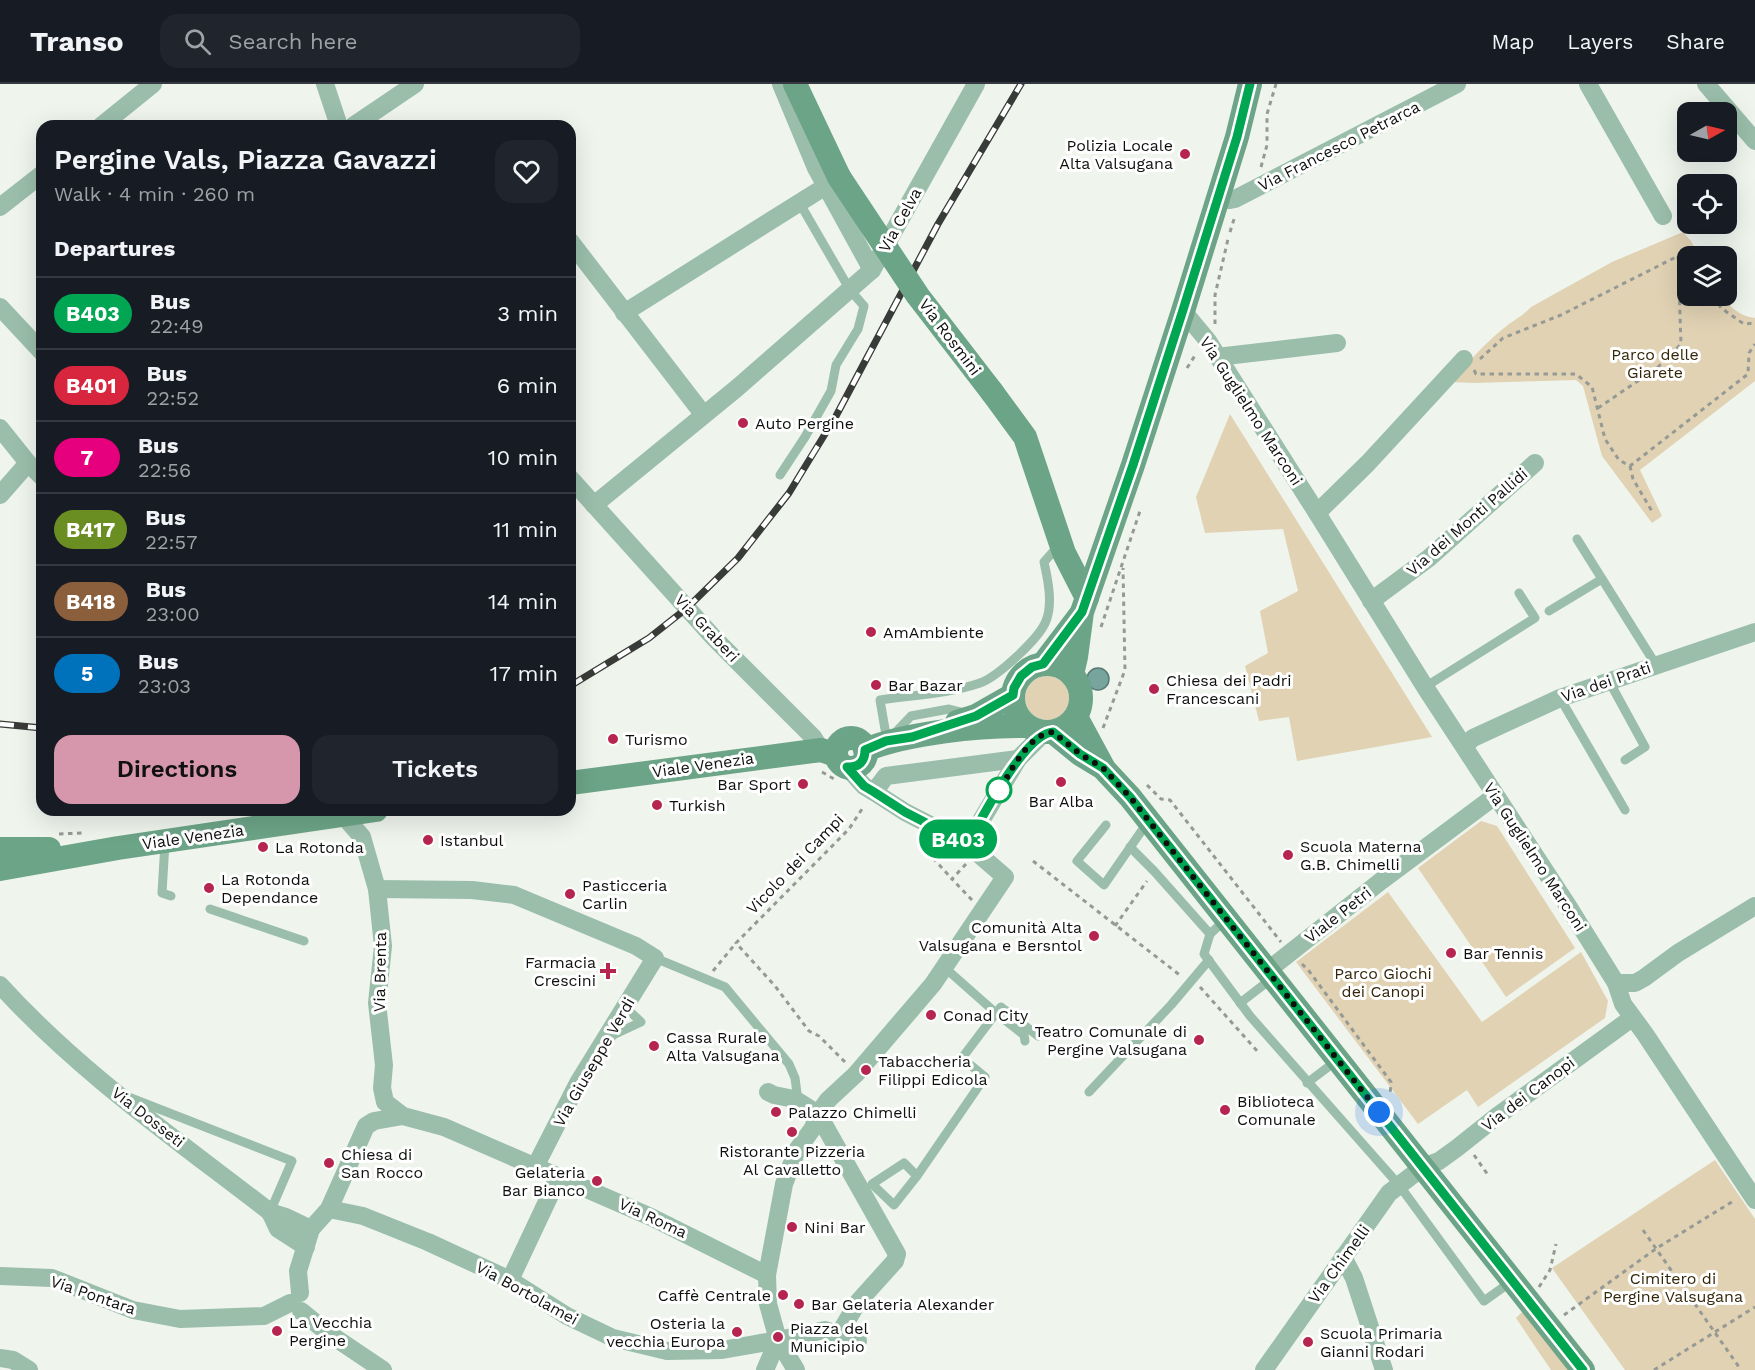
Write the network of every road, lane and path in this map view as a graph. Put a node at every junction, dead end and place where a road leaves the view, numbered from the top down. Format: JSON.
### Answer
{"nodes":[{"id":1,"x":153,"y":84,"type":"edge"},
{"id":2,"x":325,"y":84,"type":"edge"},
{"id":3,"x":414,"y":84,"type":"edge"},
{"id":4,"x":782,"y":84,"type":"edge"},
{"id":5,"x":795,"y":84,"type":"edge"},
{"id":6,"x":976,"y":84,"type":"edge"},
{"id":7,"x":1250,"y":84,"type":"edge"},
{"id":8,"x":1276,"y":84,"type":"edge"},
{"id":9,"x":1457,"y":84,"type":"edge"},
{"id":10,"x":1588,"y":84,"type":"edge"},
{"id":11,"x":1706,"y":84,"type":"edge"},
{"id":12,"x":108,"y":120,"type":"edge"},
{"id":13,"x":337,"y":120,"type":"edge"},
{"id":14,"x":362,"y":120,"type":"edge"},
{"id":15,"x":1755,"y":141,"type":"edge"},
{"id":16,"x":1257,"y":174,"type":"dead end"},
{"id":17,"x":833,"y":181,"type":"junction"},
{"id":18,"x":36,"y":184,"type":"edge"},
{"id":19,"x":1219,"y":196,"type":"junction"},
{"id":20,"x":799,"y":202,"type":"junction"},
{"id":21,"x":0,"y":207,"type":"edge"},
{"id":22,"x":1236,"y":214,"type":"dead end"},
{"id":23,"x":1663,"y":216,"type":"dead end"},
{"id":24,"x":576,"y":249,"type":"edge"},
{"id":25,"x":1677,"y":257,"type":"edge"},
{"id":26,"x":872,"y":270,"type":"junction"},
{"id":27,"x":850,"y":290,"type":"junction"},
{"id":28,"x":1680,"y":306,"type":"edge"},
{"id":29,"x":1720,"y":306,"type":"edge"},
{"id":30,"x":0,"y":307,"type":"edge"},
{"id":31,"x":1183,"y":310,"type":"junction"},
{"id":32,"x":624,"y":313,"type":"junction"},
{"id":33,"x":1755,"y":323,"type":"edge"},
{"id":34,"x":1215,"y":326,"type":"dead end"},
{"id":35,"x":1337,"y":343,"type":"dead end"},
{"id":36,"x":1755,"y":344,"type":"edge"},
{"id":37,"x":36,"y":346,"type":"edge"},
{"id":38,"x":1217,"y":357,"type":"junction"},
{"id":39,"x":1464,"y":359,"type":"dead end"},
{"id":40,"x":1598,"y":408,"type":"junction"},
{"id":41,"x":703,"y":414,"type":"junction"},
{"id":42,"x":0,"y":428,"type":"edge"},
{"id":43,"x":28,"y":463,"type":"junction"},
{"id":44,"x":1535,"y":463,"type":"dead end"},
{"id":45,"x":1630,"y":466,"type":"junction"},
{"id":46,"x":36,"y":471,"type":"edge"},
{"id":47,"x":780,"y":476,"type":"dead end"},
{"id":48,"x":576,"y":490,"type":"edge"},
{"id":49,"x":0,"y":495,"type":"edge"},
{"id":50,"x":594,"y":505,"type":"junction"},
{"id":51,"x":1317,"y":513,"type":"junction"},
{"id":52,"x":1653,"y":513,"type":"dead end"},
{"id":53,"x":1577,"y":539,"type":"dead end"},
{"id":54,"x":1061,"y":543,"type":"junction"},
{"id":55,"x":1125,"y":556,"type":"dead end"},
{"id":56,"x":1602,"y":579,"type":"junction"},
{"id":57,"x":1519,"y":593,"type":"dead end"},
{"id":58,"x":1371,"y":601,"type":"junction"},
{"id":59,"x":1085,"y":605,"type":"junction"},
{"id":60,"x":1549,"y":611,"type":"dead end"},
{"id":61,"x":1755,"y":632,"type":"edge"},
{"id":62,"x":1043,"y":664,"type":"junction"},
{"id":63,"x":1656,"y":665,"type":"junction"},
{"id":64,"x":1072,"y":674,"type":"junction"},
{"id":65,"x":1609,"y":681,"type":"junction"},
{"id":66,"x":1425,"y":687,"type":"junction"},
{"id":67,"x":1013,"y":695,"type":"junction"},
{"id":68,"x":1560,"y":698,"type":"junction"},
{"id":69,"x":976,"y":716,"type":"junction"},
{"id":70,"x":1076,"y":717,"type":"junction"},
{"id":71,"x":1042,"y":730,"type":"junction"},
{"id":72,"x":912,"y":737,"type":"junction"},
{"id":73,"x":1100,"y":737,"type":"dead end"},
{"id":74,"x":876,"y":746,"type":"junction"},
{"id":75,"x":1464,"y":746,"type":"junction"},
{"id":76,"x":1018,"y":759,"type":"junction"},
{"id":77,"x":1625,"y":760,"type":"dead end"},
{"id":78,"x":833,"y":765,"type":"junction"},
{"id":79,"x":1103,"y":768,"type":"junction"},
{"id":80,"x":576,"y":783,"type":"edge"},
{"id":81,"x":871,"y":796,"type":"junction"},
{"id":82,"x":1495,"y":796,"type":"junction"},
{"id":83,"x":1170,"y":800,"type":"dead end"},
{"id":84,"x":1625,"y":810,"type":"dead end"},
{"id":85,"x":331,"y":816,"type":"edge"},
{"id":86,"x":359,"y":816,"type":"edge"},
{"id":87,"x":1149,"y":821,"type":"junction"},
{"id":88,"x":1106,"y":825,"type":"dead end"},
{"id":89,"x":926,"y":840,"type":"dead end"},
{"id":90,"x":165,"y":841,"type":"junction"},
{"id":91,"x":967,"y":844,"type":"junction"},
{"id":92,"x":921,"y":847,"type":"dead end"},
{"id":93,"x":1130,"y":847,"type":"junction"},
{"id":94,"x":118,"y":848,"type":"junction"},
{"id":95,"x":0,"y":849,"type":"edge"},
{"id":96,"x":933,"y":858,"type":"dead end"},
{"id":97,"x":1033,"y":861,"type":"dead end"},
{"id":98,"x":964,"y":866,"type":"dead end"},
{"id":99,"x":0,"y":869,"type":"edge"},
{"id":100,"x":1154,"y":871,"type":"junction"},
{"id":101,"x":951,"y":879,"type":"junction"},
{"id":102,"x":377,"y":889,"type":"junction"},
{"id":103,"x":171,"y":896,"type":"dead end"},
{"id":104,"x":974,"y":902,"type":"dead end"},
{"id":105,"x":1755,"y":906,"type":"edge"},
{"id":106,"x":210,"y":909,"type":"dead end"},
{"id":107,"x":1115,"y":926,"type":"junction"},
{"id":108,"x":1218,"y":927,"type":"junction"},
{"id":109,"x":304,"y":941,"type":"dead end"},
{"id":110,"x":736,"y":943,"type":"junction"},
{"id":111,"x":1287,"y":949,"type":"dead end"},
{"id":112,"x":655,"y":958,"type":"junction"},
{"id":113,"x":1209,"y":960,"type":"junction"},
{"id":114,"x":1301,"y":964,"type":"dead end"},
{"id":115,"x":944,"y":968,"type":"junction"},
{"id":116,"x":1270,"y":974,"type":"junction"},
{"id":117,"x":1644,"y":978,"type":"junction"},
{"id":118,"x":706,"y":979,"type":"junction"},
{"id":119,"x":1616,"y":983,"type":"junction"},
{"id":120,"x":0,"y":985,"type":"edge"},
{"id":121,"x":1194,"y":992,"type":"dead end"},
{"id":122,"x":1240,"y":1003,"type":"junction"},
{"id":123,"x":1171,"y":1005,"type":"junction"},
{"id":124,"x":996,"y":1013,"type":"junction"},
{"id":125,"x":1636,"y":1023,"type":"junction"},
{"id":126,"x":1038,"y":1036,"type":"dead end"},
{"id":127,"x":1025,"y":1041,"type":"dead end"},
{"id":128,"x":1258,"y":1053,"type":"dead end"},
{"id":129,"x":1338,"y":1060,"type":"junction"},
{"id":130,"x":856,"y":1074,"type":"junction"},
{"id":131,"x":1307,"y":1083,"type":"junction"},
{"id":132,"x":116,"y":1092,"type":"junction"},
{"id":133,"x":768,"y":1092,"type":"dead end"},
{"id":134,"x":1089,"y":1092,"type":"dead end"},
{"id":135,"x":1390,"y":1097,"type":"dead end"},
{"id":136,"x":798,"y":1101,"type":"junction"},
{"id":137,"x":818,"y":1114,"type":"junction"},
{"id":138,"x":403,"y":1116,"type":"junction"},
{"id":139,"x":1473,"y":1154,"type":"dead end"},
{"id":140,"x":536,"y":1167,"type":"junction"},
{"id":141,"x":1423,"y":1167,"type":"junction"},
{"id":142,"x":1488,"y":1175,"type":"dead end"},
{"id":143,"x":559,"y":1176,"type":"junction"},
{"id":144,"x":917,"y":1176,"type":"junction"},
{"id":145,"x":1399,"y":1185,"type":"junction"},
{"id":146,"x":1748,"y":1198,"type":"edge"},
{"id":147,"x":328,"y":1209,"type":"junction"},
{"id":148,"x":270,"y":1212,"type":"junction"},
{"id":149,"x":311,"y":1229,"type":"junction"},
{"id":150,"x":1643,"y":1230,"type":"dead end"},
{"id":151,"x":1556,"y":1244,"type":"dead end"},
{"id":152,"x":306,"y":1247,"type":"junction"},
{"id":153,"x":1657,"y":1248,"type":"junction"},
{"id":154,"x":1343,"y":1257,"type":"junction"},
{"id":155,"x":767,"y":1275,"type":"junction"},
{"id":156,"x":0,"y":1276,"type":"edge"},
{"id":157,"x":510,"y":1280,"type":"junction"},
{"id":158,"x":1512,"y":1281,"type":"junction"},
{"id":159,"x":1538,"y":1289,"type":"dead end"},
{"id":160,"x":297,"y":1302,"type":"junction"},
{"id":161,"x":1755,"y":1307,"type":"edge"},
{"id":162,"x":1560,"y":1317,"type":"dead end"},
{"id":163,"x":832,"y":1332,"type":"junction"},
{"id":164,"x":1714,"y":1332,"type":"junction"},
{"id":165,"x":778,"y":1340,"type":"junction"},
{"id":166,"x":858,"y":1341,"type":"dead end"},
{"id":167,"x":0,"y":1358,"type":"edge"},
{"id":168,"x":1739,"y":1367,"type":"dead end"},
{"id":169,"x":29,"y":1370,"type":"edge"},
{"id":170,"x":383,"y":1370,"type":"edge"},
{"id":171,"x":765,"y":1370,"type":"edge"},
{"id":172,"x":796,"y":1370,"type":"edge"},
{"id":173,"x":1264,"y":1370,"type":"edge"},
{"id":174,"x":1384,"y":1370,"type":"edge"},
{"id":175,"x":1583,"y":1370,"type":"edge"},
{"id":176,"x":1654,"y":1370,"type":"edge"}],
"edges":[{"from":1,"to":12,"type":"street"},
{"from":2,"to":13,"type":"street"},
{"from":3,"to":14,"type":"street"},
{"from":4,"to":17,"type":"street","name":"Via Celva"},
{"from":5,"to":17,"type":"main road","name":"Via Rosmini"},
{"from":6,"to":26,"type":"street","name":"Via Celva"},
{"from":7,"to":19,"type":"main road"},
{"from":8,"to":16,"type":"path"},
{"from":9,"to":19,"type":"street","name":"Via Francesco Petrarca"},
{"from":10,"to":23,"type":"street"},
{"from":11,"to":15,"type":"street"},
{"from":17,"to":20,"type":"street"},
{"from":17,"to":26,"type":"street","name":"Via Celva"},
{"from":17,"to":54,"type":"main road","name":"Via Rosmini","bridge":true},
{"from":18,"to":21,"type":"street"},
{"from":19,"to":31,"type":"main road"},
{"from":20,"to":27,"type":"lane"},
{"from":20,"to":32,"type":"street"},
{"from":22,"to":34,"type":"path"},
{"from":24,"to":32,"type":"street"},
{"from":25,"to":40,"type":"path"},
{"from":26,"to":27,"type":"street"},
{"from":27,"to":41,"type":"street"},
{"from":27,"to":47,"type":"lane"},
{"from":28,"to":40,"type":"path"},
{"from":29,"to":33,"type":"path"},
{"from":30,"to":37,"type":"street"},
{"from":31,"to":38,"type":"street","name":"Via Guglielmo Marconi"},
{"from":31,"to":59,"type":"main road"},
{"from":32,"to":41,"type":"street"},
{"from":35,"to":38,"type":"street"},
{"from":36,"to":45,"type":"path"},
{"from":38,"to":51,"type":"street","name":"Via Guglielmo Marconi"},
{"from":39,"to":51,"type":"street"},
{"from":40,"to":45,"type":"path"},
{"from":41,"to":50,"type":"street"},
{"from":42,"to":43,"type":"street"},
{"from":43,"to":46,"type":"street"},
{"from":43,"to":49,"type":"street"},
{"from":44,"to":58,"type":"street","name":"Via dei Monti Pallidi"},
{"from":45,"to":52,"type":"path"},
{"from":48,"to":50,"type":"street","name":"Via Graberi"},
{"from":50,"to":78,"type":"street","name":"Via Graberi"},
{"from":51,"to":58,"type":"street","name":"Via Guglielmo Marconi"},
{"from":53,"to":56,"type":"lane"},
{"from":54,"to":59,"type":"main road","name":"Via Rosmini"},
{"from":54,"to":74,"type":"lane"},
{"from":55,"to":73,"type":"path"},
{"from":56,"to":60,"type":"lane"},
{"from":56,"to":63,"type":"lane"},
{"from":57,"to":66,"type":"lane"},
{"from":58,"to":66,"type":"street","name":"Via Guglielmo Marconi"},
{"from":59,"to":62,"type":"main road"},
{"from":59,"to":64,"type":"main road"},
{"from":61,"to":63,"type":"street","name":"Via dei Prati"},
{"from":62,"to":64,"type":"main road"},
{"from":62,"to":67,"type":"main road"},
{"from":63,"to":65,"type":"street","name":"Via dei Prati"},
{"from":64,"to":70,"type":"main road"},
{"from":65,"to":68,"type":"street","name":"Via dei Prati"},
{"from":65,"to":77,"type":"lane"},
{"from":66,"to":75,"type":"street","name":"Via Guglielmo Marconi"},
{"from":67,"to":69,"type":"main road"},
{"from":67,"to":71,"type":"main road"},
{"from":68,"to":75,"type":"street","name":"Via dei Prati"},
{"from":68,"to":84,"type":"lane"},
{"from":69,"to":72,"type":"main road"},
{"from":69,"to":74,"type":"lane"},
{"from":70,"to":71,"type":"main road"},
{"from":70,"to":79,"type":"main road"},
{"from":71,"to":72,"type":"main road"},
{"from":71,"to":76,"type":"street"},
{"from":71,"to":79,"type":"main road"},
{"from":72,"to":74,"type":"main road"},
{"from":74,"to":78,"type":"main road"},
{"from":75,"to":82,"type":"street","name":"Via Guglielmo Marconi"},
{"from":76,"to":81,"type":"street"},
{"from":76,"to":91,"type":"street"},
{"from":78,"to":80,"type":"main road","name":"Viale Venezia"},
{"from":78,"to":81,"type":"street","name":"Via Graberi"},
{"from":79,"to":87,"type":"main road"},
{"from":81,"to":91,"type":"street","name":"Via Graberi"},
{"from":81,"to":110,"type":"path","name":"Vicolo dei Campi"},
{"from":82,"to":116,"type":"street","name":"Viale Petri"},
{"from":82,"to":119,"type":"street","name":"Via Guglielmo Marconi"},
{"from":83,"to":111,"type":"path"},
{"from":85,"to":90,"type":"main road","name":"Viale Venezia"},
{"from":86,"to":102,"type":"street","name":"Via Brenta"},
{"from":87,"to":93,"type":"lane"},
{"from":87,"to":108,"type":"main road"},
{"from":88,"to":93,"type":"lane"},
{"from":89,"to":92,"type":"path"},
{"from":90,"to":94,"type":"main road","name":"Viale Venezia"},
{"from":90,"to":103,"type":"lane"},
{"from":91,"to":115,"type":"street","name":"Via Graberi"},
{"from":93,"to":100,"type":"lane"},
{"from":94,"to":95,"type":"main road","name":"Viale Venezia"},
{"from":94,"to":99,"type":"main road","name":"Viale Venezia"},
{"from":96,"to":101,"type":"path"},
{"from":97,"to":107,"type":"path"},
{"from":98,"to":101,"type":"path"},
{"from":100,"to":107,"type":"path"},
{"from":100,"to":108,"type":"lane"},
{"from":101,"to":104,"type":"path"},
{"from":102,"to":112,"type":"street"},
{"from":102,"to":138,"type":"street","name":"Via Brenta"},
{"from":105,"to":117,"type":"street"},
{"from":106,"to":109,"type":"lane"},
{"from":107,"to":123,"type":"path"},
{"from":108,"to":113,"type":"lane"},
{"from":108,"to":116,"type":"main road"},
{"from":110,"to":118,"type":"path","name":"Vicolo dei Campi"},
{"from":110,"to":130,"type":"path"},
{"from":112,"to":118,"type":"lane"},
{"from":112,"to":140,"type":"street","name":"Via Giuseppe Verdi"},
{"from":113,"to":122,"type":"lane"},
{"from":113,"to":123,"type":"lane"},
{"from":114,"to":135,"type":"path"},
{"from":115,"to":124,"type":"lane"},
{"from":115,"to":130,"type":"street"},
{"from":116,"to":122,"type":"lane"},
{"from":116,"to":129,"type":"main road"},
{"from":117,"to":119,"type":"street"},
{"from":117,"to":125,"type":"street"},
{"from":118,"to":136,"type":"lane"},
{"from":119,"to":125,"type":"street","name":"Via Guglielmo Marconi"},
{"from":120,"to":132,"type":"street","name":"Via Dosseti"},
{"from":121,"to":128,"type":"path"},
{"from":122,"to":131,"type":"lane"},
{"from":123,"to":134,"type":"lane"},
{"from":124,"to":126,"type":"lane"},
{"from":124,"to":127,"type":"lane"},
{"from":124,"to":144,"type":"lane"},
{"from":125,"to":141,"type":"street","name":"Via dei Canopi"},
{"from":125,"to":146,"type":"street","name":"Via Guglielmo Marconi"},
{"from":129,"to":131,"type":"lane"},
{"from":129,"to":141,"type":"main road"},
{"from":130,"to":137,"type":"street"},
{"from":131,"to":145,"type":"lane"},
{"from":132,"to":148,"type":"street","name":"Via Dosseti"},
{"from":132,"to":148,"type":"lane"},
{"from":133,"to":136,"type":"street"},
{"from":136,"to":137,"type":"street"},
{"from":137,"to":155,"type":"street"},
{"from":137,"to":163,"type":"street"},
{"from":138,"to":140,"type":"street","name":"Via Roma"},
{"from":138,"to":147,"type":"street"},
{"from":139,"to":142,"type":"path"},
{"from":140,"to":143,"type":"street","name":"Via Roma"},
{"from":141,"to":145,"type":"street","name":"Via Chimelli"},
{"from":141,"to":158,"type":"main road"},
{"from":143,"to":155,"type":"street","name":"Via Roma"},
{"from":143,"to":157,"type":"street"},
{"from":144,"to":144,"type":"lane"},
{"from":145,"to":154,"type":"street","name":"Via Chimelli"},
{"from":145,"to":158,"type":"lane"},
{"from":146,"to":153,"type":"path"},
{"from":147,"to":149,"type":"street"},
{"from":147,"to":157,"type":"street","name":"Via Bortolamei"},
{"from":148,"to":149,"type":"street","name":"Via Dosseti"},
{"from":148,"to":152,"type":"street"},
{"from":149,"to":152,"type":"street"},
{"from":150,"to":153,"type":"path"},
{"from":151,"to":159,"type":"path"},
{"from":152,"to":160,"type":"street"},
{"from":153,"to":162,"type":"path"},
{"from":153,"to":164,"type":"path"},
{"from":154,"to":173,"type":"street","name":"Via Chimelli"},
{"from":154,"to":174,"type":"street"},
{"from":155,"to":165,"type":"street"},
{"from":156,"to":160,"type":"street","name":"Via Pontara"},
{"from":157,"to":165,"type":"street","name":"Via Bortolamei"},
{"from":158,"to":175,"type":"main road"},
{"from":160,"to":170,"type":"street"},
{"from":161,"to":164,"type":"path"},
{"from":163,"to":165,"type":"street"},
{"from":163,"to":166,"type":"street"},
{"from":164,"to":168,"type":"path"},
{"from":164,"to":176,"type":"path"},
{"from":165,"to":171,"type":"street"},
{"from":165,"to":172,"type":"street"},
{"from":167,"to":169,"type":"street"}]}
